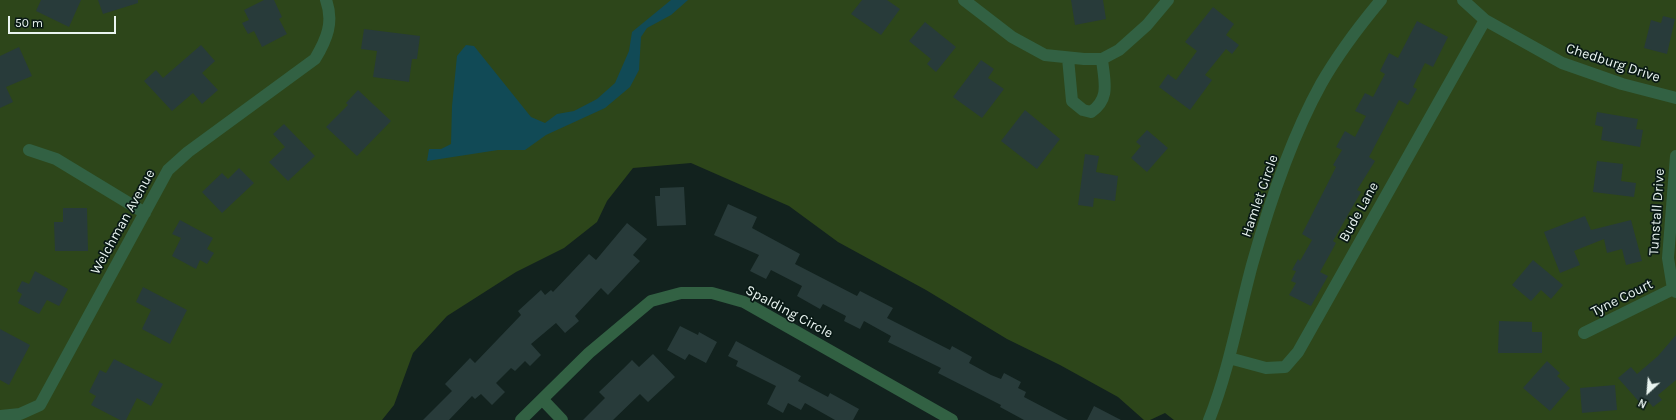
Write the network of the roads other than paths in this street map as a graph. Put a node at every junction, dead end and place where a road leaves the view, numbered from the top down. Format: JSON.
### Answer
{"nodes":[{"id":1,"x":326,"y":0,"type":"edge"},
{"id":2,"x":964,"y":0,"type":"edge"},
{"id":3,"x":1168,"y":0,"type":"edge"},
{"id":4,"x":1381,"y":0,"type":"edge"},
{"id":5,"x":1462,"y":0,"type":"edge"},
{"id":6,"x":1485,"y":20,"type":"junction"},
{"id":7,"x":1068,"y":58,"type":"junction"},
{"id":8,"x":1102,"y":59,"type":"junction"},
{"id":9,"x":1676,"y":98,"type":"edge"},
{"id":10,"x":29,"y":150,"type":"dead end"},
{"id":11,"x":1676,"y":156,"type":"edge"},
{"id":12,"x":145,"y":213,"type":"junction"},
{"id":13,"x":1675,"y":290,"type":"edge"},
{"id":14,"x":1584,"y":333,"type":"dead end"},
{"id":15,"x":1229,"y":358,"type":"junction"},
{"id":16,"x":543,"y":400,"type":"junction"},
{"id":17,"x":0,"y":416,"type":"edge"},
{"id":18,"x":521,"y":420,"type":"edge"},
{"id":19,"x":562,"y":420,"type":"edge"},
{"id":20,"x":952,"y":420,"type":"edge"},
{"id":21,"x":1209,"y":420,"type":"edge"}],
"edges":[{"from":1,"to":12,"type":"street","name":"Welchman Avenue"},
{"from":2,"to":7,"type":"street"},
{"from":3,"to":8,"type":"street"},
{"from":4,"to":15,"type":"street","name":"Hamlet Circle"},
{"from":5,"to":6,"type":"street","name":"Chedburg Drive"},
{"from":6,"to":9,"type":"street","name":"Chedburg Drive"},
{"from":6,"to":15,"type":"street","name":"Bude Lane"},
{"from":7,"to":8,"type":"street"},
{"from":7,"to":8,"type":"street"},
{"from":10,"to":12,"type":"street"},
{"from":11,"to":13,"type":"street","name":"Tunstall Drive"},
{"from":12,"to":17,"type":"street","name":"Welchman Avenue"},
{"from":13,"to":14,"type":"street","name":"Tyne Court"},
{"from":15,"to":21,"type":"street","name":"Hamlet Circle"},
{"from":16,"to":18,"type":"street","name":"Spalding Circle"},
{"from":16,"to":19,"type":"street"},
{"from":16,"to":20,"type":"street","name":"Spalding Circle"}]}
